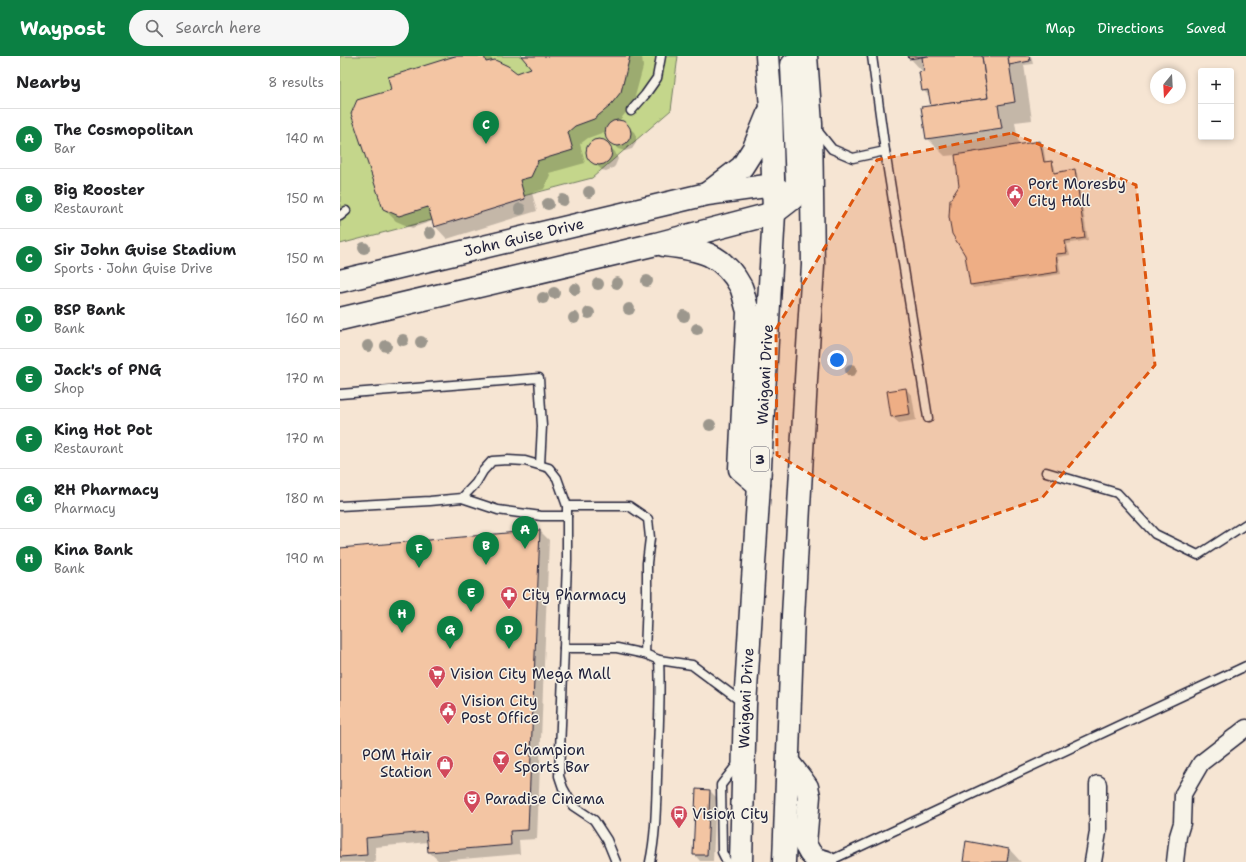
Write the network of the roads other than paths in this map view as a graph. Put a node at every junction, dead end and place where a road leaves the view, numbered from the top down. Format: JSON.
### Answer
{"nodes":[{"id":1,"x":661,"y":56,"type":"edge"},
{"id":2,"x":767,"y":56,"type":"edge"},
{"id":3,"x":792,"y":56,"type":"edge"},
{"id":4,"x":806,"y":56,"type":"edge"},
{"id":5,"x":872,"y":56,"type":"edge"},
{"id":6,"x":771,"y":108,"type":"junction"},
{"id":7,"x":631,"y":111,"type":"dead end"},
{"id":8,"x":811,"y":124,"type":"junction"},
{"id":9,"x":885,"y":152,"type":"junction"},
{"id":10,"x":773,"y":186,"type":"junction"},
{"id":11,"x":707,"y":194,"type":"junction"},
{"id":12,"x":792,"y":199,"type":"junction"},
{"id":13,"x":774,"y":213,"type":"junction"},
{"id":14,"x":656,"y":244,"type":"junction"},
{"id":15,"x":813,"y":265,"type":"junction"},
{"id":16,"x":340,"y":281,"type":"edge"},
{"id":17,"x":340,"y":319,"type":"edge"},
{"id":18,"x":340,"y":394,"type":"edge"},
{"id":19,"x":928,"y":418,"type":"dead end"},
{"id":20,"x":540,"y":466,"type":"junction"},
{"id":21,"x":1046,"y":472,"type":"dead end"},
{"id":22,"x":759,"y":485,"type":"junction"},
{"id":23,"x":462,"y":498,"type":"junction"},
{"id":24,"x":340,"y":506,"type":"edge"},
{"id":25,"x":567,"y":506,"type":"junction"},
{"id":26,"x":567,"y":516,"type":"junction"},
{"id":27,"x":1246,"y":524,"type":"edge"},
{"id":28,"x":564,"y":648,"type":"junction"},
{"id":29,"x":644,"y":654,"type":"junction"},
{"id":30,"x":659,"y":660,"type":"junction"},
{"id":31,"x":1246,"y":666,"type":"edge"},
{"id":32,"x":745,"y":705,"type":"junction"},
{"id":33,"x":1246,"y":728,"type":"edge"},
{"id":34,"x":744,"y":756,"type":"junction"},
{"id":35,"x":788,"y":762,"type":"junction"},
{"id":36,"x":1098,"y":784,"type":"dead end"},
{"id":37,"x":616,"y":862,"type":"edge"},
{"id":38,"x":650,"y":862,"type":"edge"},
{"id":39,"x":727,"y":862,"type":"edge"},
{"id":40,"x":741,"y":862,"type":"edge"},
{"id":41,"x":784,"y":862,"type":"edge"},
{"id":42,"x":826,"y":862,"type":"edge"},
{"id":43,"x":1093,"y":862,"type":"edge"},
{"id":44,"x":1175,"y":862,"type":"edge"}],
"edges":[{"from":1,"to":7,"type":"lane"},
{"from":2,"to":6,"type":"highway","name":"Waigani Drive","number":"3"},
{"from":3,"to":12,"type":"highway"},
{"from":4,"to":8,"type":"highway"},
{"from":5,"to":9,"type":"lane"},
{"from":6,"to":10,"type":"highway","name":"Waigani Drive","number":"3"},
{"from":6,"to":11,"type":"highway"},
{"from":8,"to":9,"type":"lane"},
{"from":8,"to":15,"type":"highway"},
{"from":9,"to":19,"type":"lane"},
{"from":10,"to":11,"type":"highway","name":"John Guise Drive"},
{"from":10,"to":12,"type":"highway"},
{"from":10,"to":13,"type":"highway","name":"Waigani Drive","number":"3"},
{"from":11,"to":16,"type":"highway","name":"John Guise Drive"},
{"from":12,"to":13,"type":"highway"},
{"from":12,"to":15,"type":"highway"},
{"from":13,"to":14,"type":"highway"},
{"from":13,"to":22,"type":"highway","name":"Waigani Drive","number":"3"},
{"from":14,"to":17,"type":"highway"},
{"from":14,"to":22,"type":"highway"},
{"from":15,"to":35,"type":"highway"},
{"from":18,"to":20,"type":"lane"},
{"from":20,"to":23,"type":"lane"},
{"from":20,"to":25,"type":"lane"},
{"from":21,"to":27,"type":"lane"},
{"from":22,"to":32,"type":"highway","name":"Waigani Drive","number":"3"},
{"from":23,"to":24,"type":"lane"},
{"from":23,"to":26,"type":"lane"},
{"from":25,"to":26,"type":"lane"},
{"from":25,"to":29,"type":"lane"},
{"from":26,"to":28,"type":"lane"},
{"from":28,"to":29,"type":"lane"},
{"from":28,"to":37,"type":"lane"},
{"from":29,"to":30,"type":"lane"},
{"from":30,"to":32,"type":"lane"},
{"from":30,"to":38,"type":"lane"},
{"from":31,"to":42,"type":"lane"},
{"from":32,"to":34,"type":"highway","name":"Waigani Drive","number":"3"},
{"from":33,"to":44,"type":"street"},
{"from":34,"to":39,"type":"lane"},
{"from":34,"to":40,"type":"highway","name":"Waigani Drive","number":"3"},
{"from":35,"to":41,"type":"highway"},
{"from":35,"to":42,"type":"highway"},
{"from":36,"to":43,"type":"street"}]}
